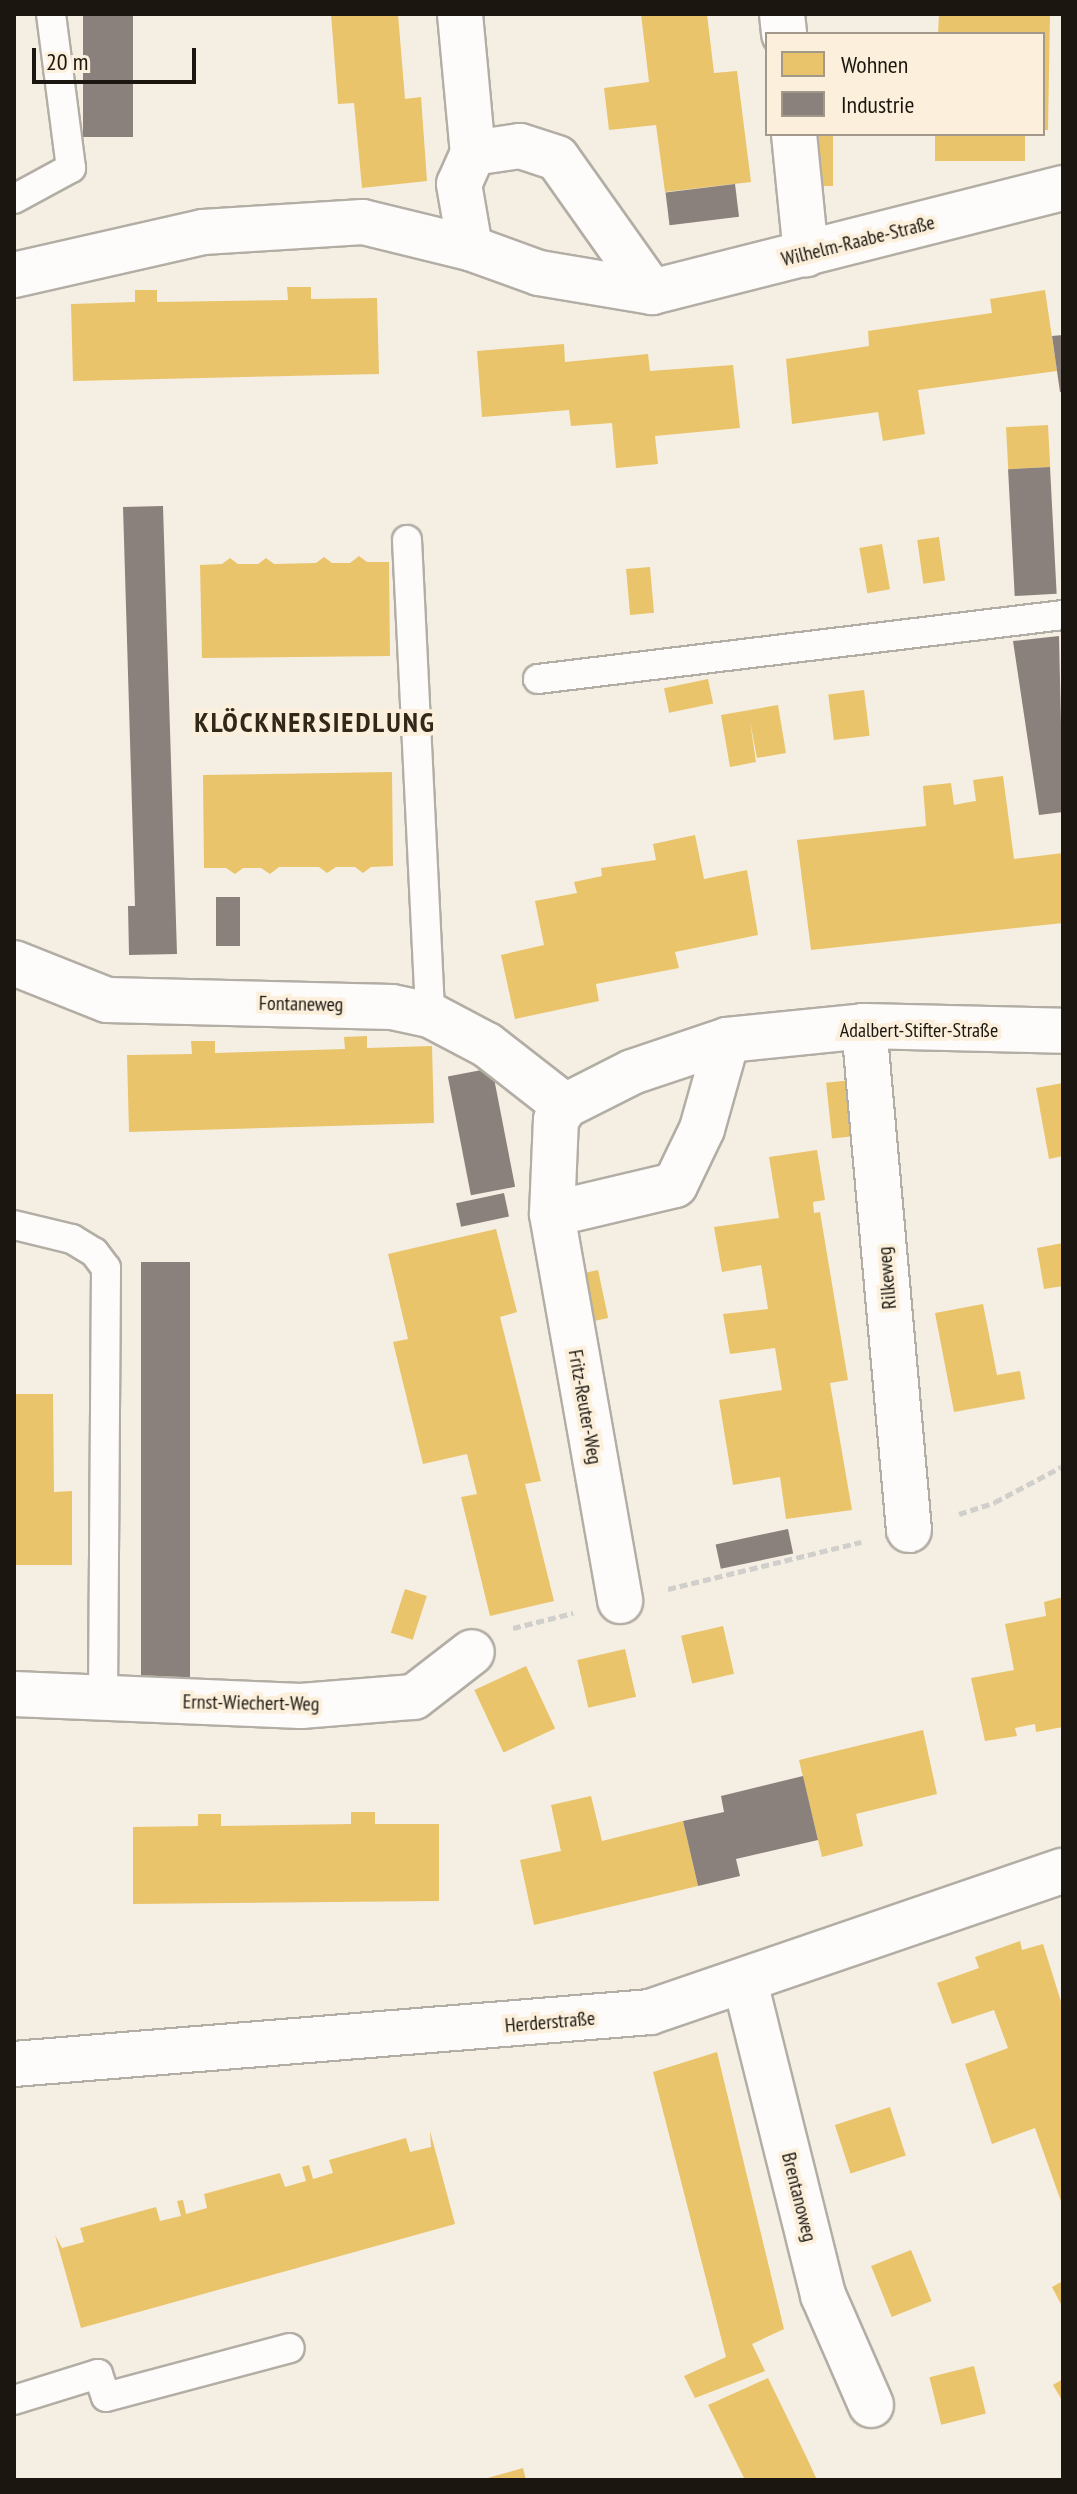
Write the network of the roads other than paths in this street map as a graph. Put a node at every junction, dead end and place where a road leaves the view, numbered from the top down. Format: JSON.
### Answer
{"nodes":[{"id":1,"x":51,"y":14,"type":"edge"},
{"id":2,"x":460,"y":14,"type":"edge"},
{"id":3,"x":794,"y":136,"type":"edge"},
{"id":4,"x":473,"y":153,"type":"junction"},
{"id":5,"x":1063,"y":188,"type":"edge"},
{"id":6,"x":14,"y":199,"type":"edge"},
{"id":7,"x":470,"y":248,"type":"junction"},
{"id":8,"x":806,"y":254,"type":"junction"},
{"id":9,"x":14,"y":275,"type":"edge"},
{"id":10,"x":652,"y":292,"type":"junction"},
{"id":11,"x":407,"y":540,"type":"dead end"},
{"id":12,"x":1063,"y":615,"type":"edge"},
{"id":13,"x":538,"y":679,"type":"dead end"},
{"id":14,"x":14,"y":963,"type":"edge"},
{"id":15,"x":430,"y":1015,"type":"junction"},
{"id":16,"x":864,"y":1026,"type":"junction"},
{"id":17,"x":1063,"y":1031,"type":"edge"},
{"id":18,"x":727,"y":1040,"type":"junction"},
{"id":19,"x":565,"y":1106,"type":"junction"},
{"id":20,"x":552,"y":1214,"type":"junction"},
{"id":21,"x":14,"y":1225,"type":"edge"},
{"id":22,"x":909,"y":1530,"type":"road end"},
{"id":23,"x":620,"y":1601,"type":"road end"},
{"id":24,"x":472,"y":1652,"type":"road end"},
{"id":25,"x":14,"y":1694,"type":"edge"},
{"id":26,"x":103,"y":1698,"type":"junction"},
{"id":27,"x":1063,"y":1872,"type":"edge"},
{"id":28,"x":745,"y":1982,"type":"junction"},
{"id":29,"x":14,"y":2064,"type":"edge"},
{"id":30,"x":290,"y":2348,"type":"dead end"},
{"id":31,"x":14,"y":2400,"type":"edge"},
{"id":32,"x":871,"y":2405,"type":"dead end"}],
"edges":[{"from":1,"to":6,"type":"lane"},
{"from":2,"to":4,"type":"street"},
{"from":3,"to":8,"type":"street"},
{"from":4,"to":7,"type":"street"},
{"from":4,"to":10,"type":"street"},
{"from":5,"to":8,"type":"street","name":"Wilhelm-Raabe-Straße"},
{"from":7,"to":9,"type":"street","name":"Wilhelm-Raabe-Straße"},
{"from":7,"to":10,"type":"street","name":"Wilhelm-Raabe-Straße"},
{"from":8,"to":10,"type":"street","name":"Wilhelm-Raabe-Straße"},
{"from":11,"to":15,"type":"lane"},
{"from":12,"to":13,"type":"lane"},
{"from":14,"to":15,"type":"street","name":"Fontaneweg"},
{"from":15,"to":19,"type":"street","name":"Fontaneweg"},
{"from":16,"to":17,"type":"street","name":"Adalbert-Stifter-Straße"},
{"from":16,"to":18,"type":"street","name":"Adalbert-Stifter-Straße"},
{"from":16,"to":22,"type":"street","name":"Rilkeweg"},
{"from":18,"to":19,"type":"street","name":"Adalbert-Stifter-Straße"},
{"from":18,"to":20,"type":"street"},
{"from":19,"to":20,"type":"street"},
{"from":20,"to":23,"type":"street","name":"Fritz-Reuter-Weg"},
{"from":21,"to":26,"type":"lane"},
{"from":24,"to":26,"type":"street","name":"Ernst-Wiechert-Weg"},
{"from":25,"to":26,"type":"street","name":"Ernst-Wiechert-Weg"},
{"from":27,"to":28,"type":"street","name":"Herderstraße"},
{"from":28,"to":29,"type":"street","name":"Herderstraße"},
{"from":28,"to":32,"type":"street","name":"Brentanoweg"},
{"from":30,"to":31,"type":"lane"}]}
